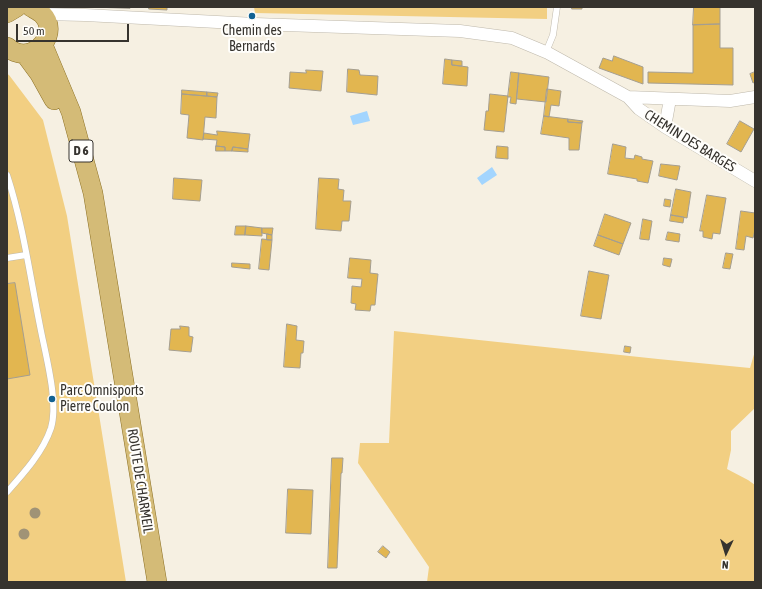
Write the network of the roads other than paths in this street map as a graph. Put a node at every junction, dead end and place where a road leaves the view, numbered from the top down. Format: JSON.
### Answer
{"nodes":[{"id":1,"x":17,"y":7,"type":"edge"},
{"id":2,"x":557,"y":7,"type":"edge"},
{"id":3,"x":7,"y":13,"type":"edge"},
{"id":4,"x":41,"y":24,"type":"edge"},
{"id":5,"x":7,"y":47,"type":"edge"},
{"id":6,"x":546,"y":52,"type":"junction"},
{"id":7,"x":25,"y":54,"type":"junction"},
{"id":8,"x":628,"y":97,"type":"junction"},
{"id":9,"x":755,"y":97,"type":"edge"},
{"id":10,"x":670,"y":99,"type":"junction"},
{"id":11,"x":665,"y":127,"type":"junction"},
{"id":12,"x":7,"y":175,"type":"edge"},
{"id":13,"x":755,"y":181,"type":"edge"},
{"id":14,"x":14,"y":195,"type":"junction"},
{"id":15,"x":7,"y":199,"type":"edge"},
{"id":16,"x":26,"y":255,"type":"junction"},
{"id":17,"x":7,"y":258,"type":"edge"},
{"id":18,"x":105,"y":261,"type":"junction"},
{"id":19,"x":7,"y":492,"type":"edge"},
{"id":20,"x":156,"y":582,"type":"edge"}],
"edges":[{"from":1,"to":3,"type":"main road"},
{"from":2,"to":6,"type":"lane"},
{"from":4,"to":6,"type":"street"},
{"from":4,"to":7,"type":"main road"},
{"from":4,"to":18,"type":"main road","name":"ROUTE DE CHARMEIL","number":"D 6"},
{"from":5,"to":7,"type":"main road"},
{"from":6,"to":8,"type":"street"},
{"from":7,"to":18,"type":"main road","name":"ROUTE DE CHARMEIL","number":"D 6"},
{"from":8,"to":10,"type":"street"},
{"from":8,"to":11,"type":"street","name":"CHEMIN DES BARGES"},
{"from":9,"to":10,"type":"street"},
{"from":10,"to":11,"type":"street"},
{"from":11,"to":13,"type":"street","name":"CHEMIN DES BARGES"},
{"from":12,"to":14,"type":"lane"},
{"from":14,"to":15,"type":"lane"},
{"from":14,"to":16,"type":"lane"},
{"from":16,"to":17,"type":"lane"},
{"from":16,"to":19,"type":"lane"},
{"from":18,"to":20,"type":"main road","name":"ROUTE DE CHARMEIL","number":"D 6"}]}
